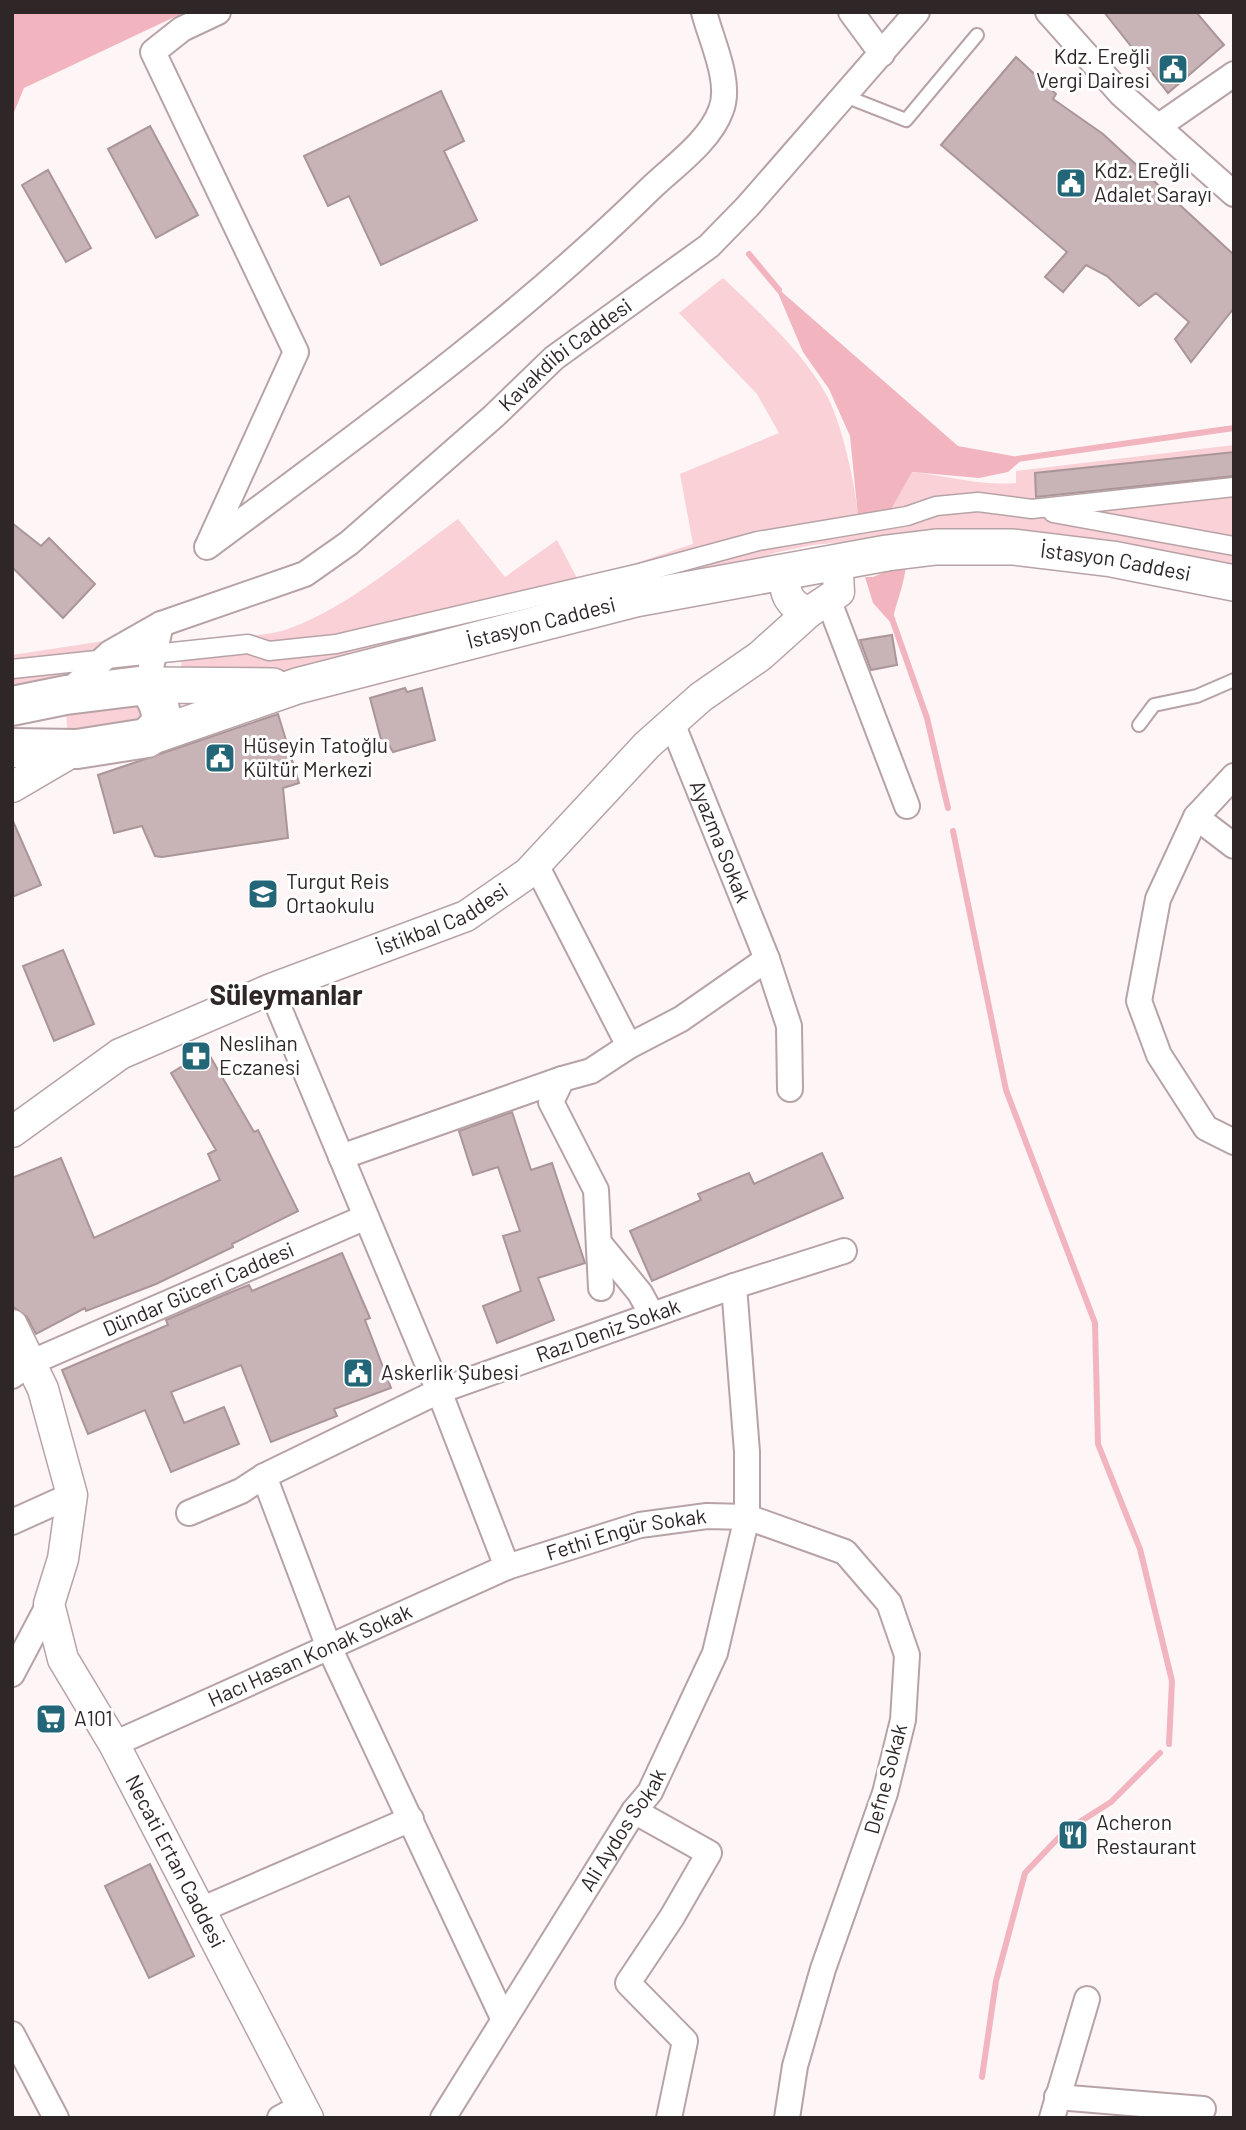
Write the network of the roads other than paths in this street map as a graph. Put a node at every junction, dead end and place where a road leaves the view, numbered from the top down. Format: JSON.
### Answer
{"nodes":[{"id":1,"x":218,"y":12,"type":"edge"},
{"id":2,"x":704,"y":12,"type":"edge"},
{"id":3,"x":851,"y":12,"type":"edge"},
{"id":4,"x":1048,"y":12,"type":"edge"},
{"id":5,"x":916,"y":13,"type":"edge"},
{"id":6,"x":977,"y":35,"type":"dead end"},
{"id":7,"x":882,"y":54,"type":"junction"},
{"id":8,"x":1234,"y":74,"type":"edge"},
{"id":9,"x":845,"y":96,"type":"junction"},
{"id":10,"x":1159,"y":126,"type":"junction"},
{"id":11,"x":1234,"y":194,"type":"edge"},
{"id":12,"x":1234,"y":487,"type":"edge"},
{"id":13,"x":1018,"y":508,"type":"junction"},
{"id":14,"x":1234,"y":546,"type":"edge"},
{"id":15,"x":1234,"y":583,"type":"edge"},
{"id":16,"x":826,"y":591,"type":"junction"},
{"id":17,"x":161,"y":624,"type":"junction"},
{"id":18,"x":95,"y":661,"type":"junction"},
{"id":19,"x":12,"y":669,"type":"edge"},
{"id":20,"x":150,"y":669,"type":"junction"},
{"id":21,"x":12,"y":676,"type":"edge"},
{"id":22,"x":1234,"y":680,"type":"edge"},
{"id":23,"x":298,"y":686,"type":"junction"},
{"id":24,"x":65,"y":695,"type":"junction"},
{"id":25,"x":12,"y":706,"type":"edge"},
{"id":26,"x":672,"y":723,"type":"junction"},
{"id":27,"x":1139,"y":726,"type":"dead end"},
{"id":28,"x":146,"y":738,"type":"junction"},
{"id":29,"x":12,"y":748,"type":"edge"},
{"id":30,"x":77,"y":749,"type":"junction"},
{"id":31,"x":1234,"y":776,"type":"edge"},
{"id":32,"x":12,"y":787,"type":"edge"},
{"id":33,"x":906,"y":806,"type":"dead end"},
{"id":34,"x":1196,"y":817,"type":"junction"},
{"id":35,"x":1234,"y":846,"type":"edge"},
{"id":36,"x":536,"y":865,"type":"junction"},
{"id":37,"x":767,"y":960,"type":"junction"},
{"id":38,"x":271,"y":989,"type":"junction"},
{"id":39,"x":629,"y":1046,"type":"junction"},
{"id":40,"x":562,"y":1079,"type":"junction"},
{"id":41,"x":790,"y":1089,"type":"dead end"},
{"id":42,"x":12,"y":1132,"type":"edge"},
{"id":43,"x":1234,"y":1142,"type":"edge"},
{"id":44,"x":341,"y":1157,"type":"junction"},
{"id":45,"x":366,"y":1217,"type":"junction"},
{"id":46,"x":600,"y":1244,"type":"junction"},
{"id":47,"x":845,"y":1251,"type":"dead end"},
{"id":48,"x":734,"y":1286,"type":"junction"},
{"id":49,"x":601,"y":1288,"type":"dead end"},
{"id":50,"x":652,"y":1315,"type":"junction"},
{"id":51,"x":12,"y":1325,"type":"edge"},
{"id":52,"x":22,"y":1369,"type":"edge"},
{"id":53,"x":439,"y":1391,"type":"junction"},
{"id":54,"x":264,"y":1476,"type":"junction"},
{"id":55,"x":72,"y":1495,"type":"junction"},
{"id":56,"x":189,"y":1513,"type":"dead end"},
{"id":57,"x":747,"y":1517,"type":"junction"},
{"id":58,"x":12,"y":1522,"type":"edge"},
{"id":59,"x":506,"y":1567,"type":"junction"},
{"id":60,"x":49,"y":1604,"type":"junction"},
{"id":61,"x":328,"y":1645,"type":"junction"},
{"id":62,"x":12,"y":1674,"type":"edge"},
{"id":63,"x":114,"y":1744,"type":"junction"},
{"id":64,"x":634,"y":1811,"type":"junction"},
{"id":65,"x":411,"y":1819,"type":"junction"},
{"id":66,"x":198,"y":1911,"type":"junction"},
{"id":67,"x":1087,"y":1998,"type":"dead end"},
{"id":68,"x":503,"y":2020,"type":"junction"},
{"id":69,"x":12,"y":2034,"type":"edge"},
{"id":70,"x":1055,"y":2107,"type":"edge"},
{"id":71,"x":1203,"y":2109,"type":"dead end"},
{"id":72,"x":297,"y":2114,"type":"edge"},
{"id":73,"x":56,"y":2118,"type":"edge"},
{"id":74,"x":443,"y":2118,"type":"edge"},
{"id":75,"x":669,"y":2118,"type":"edge"},
{"id":76,"x":788,"y":2118,"type":"edge"}],
"edges":[{"from":1,"to":2,"type":"street"},
{"from":3,"to":7,"type":"street"},
{"from":4,"to":10,"type":"street"},
{"from":5,"to":7,"type":"street","name":"Kavakdibi Caddesi"},
{"from":6,"to":9,"type":"lane"},
{"from":7,"to":9,"type":"street","name":"Kavakdibi Caddesi"},
{"from":8,"to":10,"type":"street"},
{"from":9,"to":17,"type":"street","name":"Kavakdibi Caddesi"},
{"from":10,"to":11,"type":"street"},
{"from":12,"to":13,"type":"street"},
{"from":13,"to":14,"type":"street"},
{"from":13,"to":20,"type":"street"},
{"from":15,"to":16,"type":"main road","name":"İstasyon Caddesi"},
{"from":16,"to":23,"type":"main road","name":"İstasyon Caddesi"},
{"from":16,"to":26,"type":"street","name":"İstikbal Caddesi"},
{"from":16,"to":33,"type":"street"},
{"from":17,"to":18,"type":"street","name":"Kavakdibi Caddesi"},
{"from":17,"to":20,"type":"street"},
{"from":18,"to":19,"type":"street"},
{"from":18,"to":20,"type":"street"},
{"from":18,"to":21,"type":"street"},
{"from":18,"to":24,"type":"street","name":"Kavakdibi Caddesi"},
{"from":20,"to":23,"type":"main road","name":"İstasyon Caddesi"},
{"from":20,"to":24,"type":"main road"},
{"from":20,"to":28,"type":"main road"},
{"from":22,"to":27,"type":"lane"},
{"from":23,"to":28,"type":"main road","name":"İstasyon Caddesi"},
{"from":24,"to":25,"type":"main road"},
{"from":24,"to":30,"type":"main road"},
{"from":26,"to":36,"type":"street","name":"İstikbal Caddesi"},
{"from":26,"to":37,"type":"street","name":"Ayazma Sokak"},
{"from":28,"to":30,"type":"main road"},
{"from":29,"to":30,"type":"main road"},
{"from":30,"to":32,"type":"street"},
{"from":31,"to":34,"type":"street"},
{"from":34,"to":35,"type":"street"},
{"from":34,"to":43,"type":"street"},
{"from":36,"to":38,"type":"street","name":"İstikbal Caddesi"},
{"from":36,"to":39,"type":"street"},
{"from":37,"to":39,"type":"street"},
{"from":37,"to":41,"type":"street","name":"Ayazma Sokak"},
{"from":38,"to":42,"type":"street","name":"İstikbal Caddesi"},
{"from":38,"to":44,"type":"street"},
{"from":39,"to":40,"type":"street"},
{"from":40,"to":44,"type":"street"},
{"from":40,"to":46,"type":"street"},
{"from":44,"to":45,"type":"street"},
{"from":45,"to":52,"type":"street","name":"Dündar Güceri Caddesi"},
{"from":45,"to":53,"type":"street"},
{"from":46,"to":49,"type":"street"},
{"from":46,"to":50,"type":"street"},
{"from":47,"to":48,"type":"street","name":"Razı Deniz Sokak"},
{"from":48,"to":50,"type":"street","name":"Razı Deniz Sokak"},
{"from":48,"to":57,"type":"street","name":"Ali Aydos Sokak"},
{"from":50,"to":53,"type":"street","name":"Razı Deniz Sokak"},
{"from":51,"to":52,"type":"street"},
{"from":52,"to":55,"type":"street"},
{"from":53,"to":54,"type":"street","name":"Razı Deniz Sokak"},
{"from":53,"to":59,"type":"street"},
{"from":54,"to":56,"type":"street","name":"Razı Deniz Sokak"},
{"from":54,"to":61,"type":"street"},
{"from":55,"to":58,"type":"street"},
{"from":55,"to":60,"type":"street"},
{"from":57,"to":59,"type":"street","name":"Fethi Engür Sokak"},
{"from":57,"to":64,"type":"street","name":"Ali Aydos Sokak"},
{"from":57,"to":76,"type":"street","name":"Defne Sokak"},
{"from":59,"to":61,"type":"street","name":"Hacı Hasan Konak Sokak"},
{"from":60,"to":62,"type":"street"},
{"from":60,"to":63,"type":"street","name":"Necati Ertan Caddesi"},
{"from":61,"to":63,"type":"street","name":"Hacı Hasan Konak Sokak"},
{"from":61,"to":65,"type":"street"},
{"from":63,"to":66,"type":"street","name":"Necati Ertan Caddesi"},
{"from":64,"to":68,"type":"street","name":"Ali Aydos Sokak"},
{"from":64,"to":75,"type":"street"},
{"from":65,"to":66,"type":"street"},
{"from":65,"to":68,"type":"street"},
{"from":66,"to":72,"type":"street","name":"Necati Ertan Caddesi"},
{"from":67,"to":70,"type":"street"},
{"from":68,"to":74,"type":"street","name":"Ali Aydos Sokak"},
{"from":69,"to":73,"type":"street"},
{"from":70,"to":71,"type":"street"}]}
